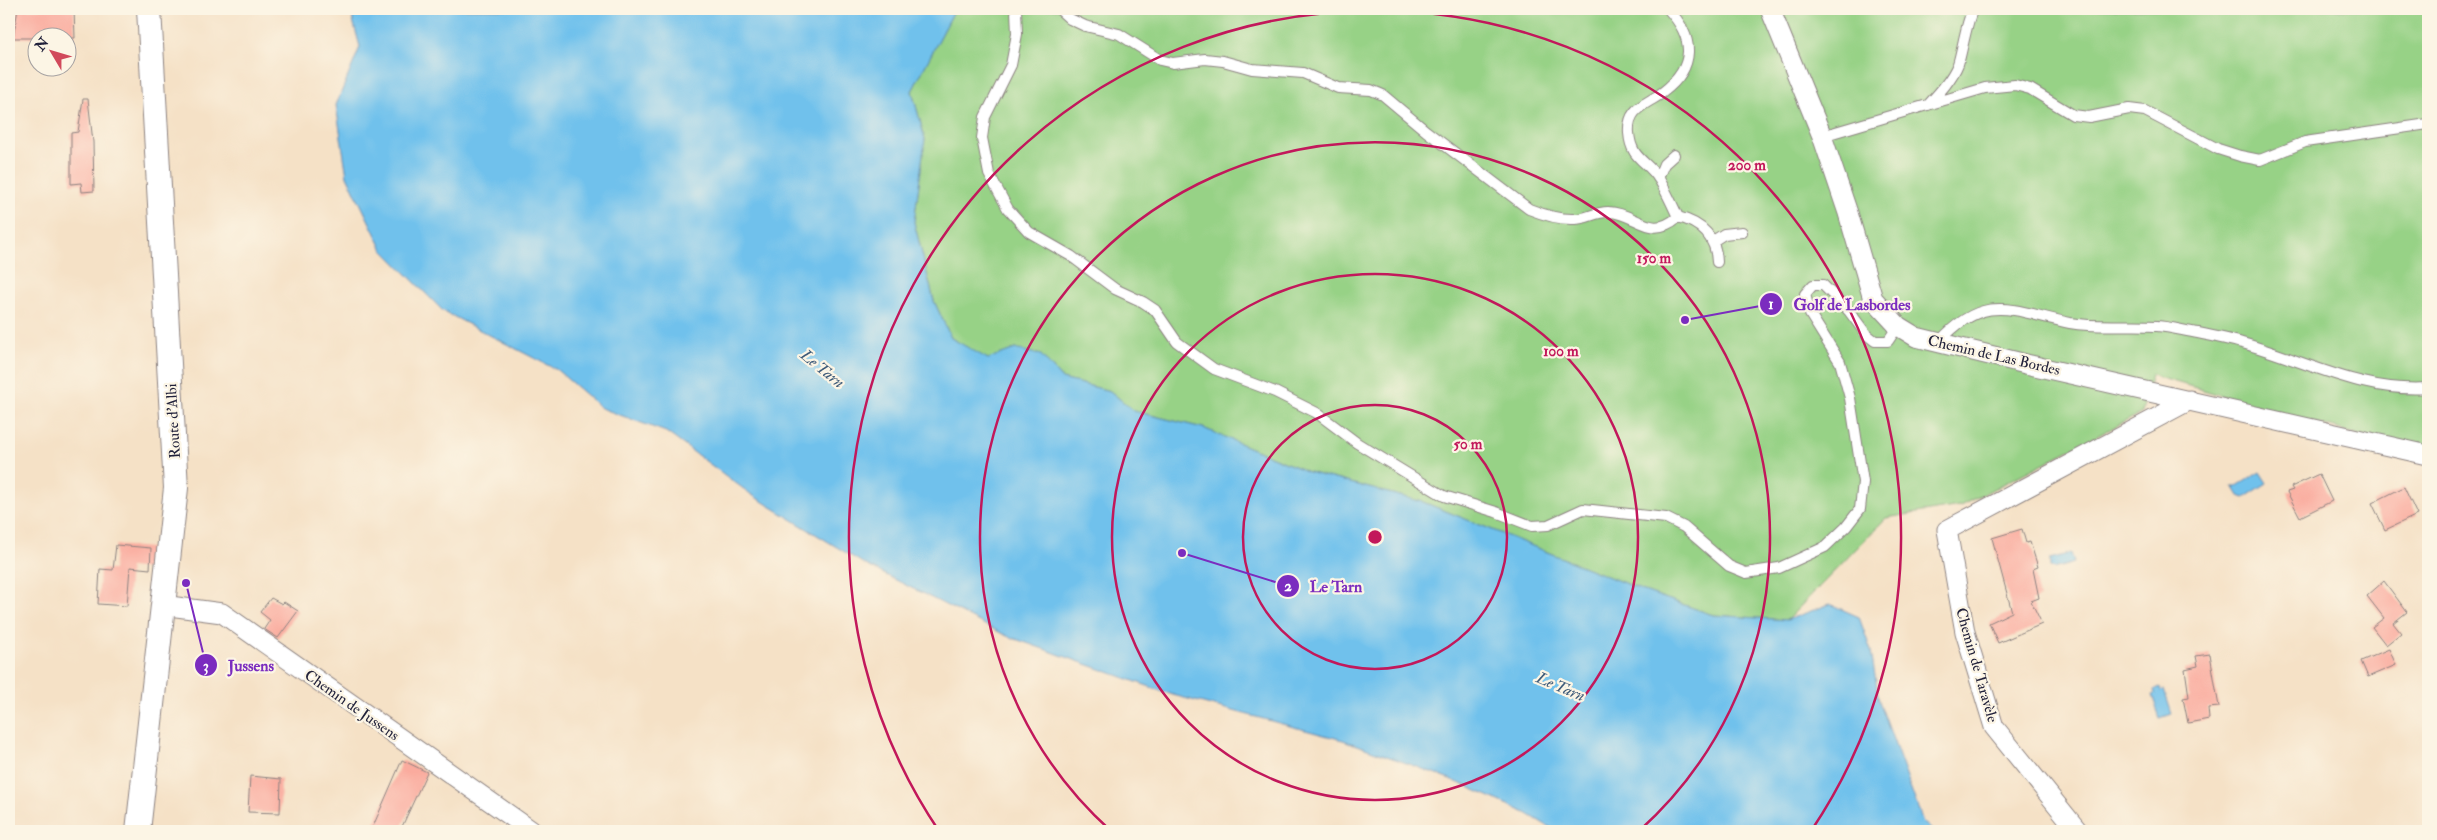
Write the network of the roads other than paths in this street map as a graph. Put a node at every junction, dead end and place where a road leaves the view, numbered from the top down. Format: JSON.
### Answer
{"nodes":[{"id":1,"x":149,"y":9,"type":"edge"},
{"id":2,"x":1016,"y":9,"type":"edge"},
{"id":3,"x":1059,"y":9,"type":"edge"},
{"id":4,"x":1668,"y":9,"type":"edge"},
{"id":5,"x":1770,"y":9,"type":"edge"},
{"id":6,"x":1974,"y":9,"type":"edge"},
{"id":7,"x":1928,"y":106,"type":"junction"},
{"id":8,"x":2428,"y":124,"type":"edge"},
{"id":9,"x":1822,"y":136,"type":"junction"},
{"id":10,"x":1674,"y":155,"type":"dead end"},
{"id":11,"x":1658,"y":178,"type":"junction"},
{"id":12,"x":1678,"y":216,"type":"junction"},
{"id":13,"x":1742,"y":232,"type":"dead end"},
{"id":14,"x":1713,"y":241,"type":"junction"},
{"id":15,"x":1717,"y":262,"type":"dead end"},
{"id":16,"x":1898,"y":326,"type":"junction"},
{"id":17,"x":1939,"y":342,"type":"junction"},
{"id":18,"x":2428,"y":388,"type":"edge"},
{"id":19,"x":2190,"y":400,"type":"junction"},
{"id":20,"x":2428,"y":455,"type":"edge"},
{"id":21,"x":162,"y":605,"type":"junction"},
{"id":22,"x":138,"y":831,"type":"edge"},
{"id":23,"x":532,"y":831,"type":"edge"},
{"id":24,"x":2078,"y":831,"type":"edge"}],
"edges":[{"from":1,"to":21,"type":"street","name":"Route d'Albi"},
{"from":2,"to":16,"type":"lane"},
{"from":3,"to":12,"type":"lane"},
{"from":4,"to":11,"type":"lane"},
{"from":5,"to":9,"type":"street","name":"Chemin de Las Bordes"},
{"from":6,"to":7,"type":"lane"},
{"from":7,"to":8,"type":"lane"},
{"from":7,"to":9,"type":"lane"},
{"from":9,"to":16,"type":"street","name":"Chemin de Las Bordes"},
{"from":10,"to":11,"type":"lane"},
{"from":11,"to":12,"type":"lane"},
{"from":12,"to":14,"type":"lane"},
{"from":13,"to":14,"type":"lane"},
{"from":14,"to":15,"type":"lane"},
{"from":16,"to":17,"type":"street","name":"Chemin de Las Bordes"},
{"from":17,"to":18,"type":"lane"},
{"from":17,"to":19,"type":"street","name":"Chemin de Las Bordes"},
{"from":19,"to":20,"type":"street","name":"Chemin de Las Bordes"},
{"from":19,"to":24,"type":"street","name":"Chemin de Taravèle"},
{"from":21,"to":22,"type":"street","name":"Route d'Albi"},
{"from":21,"to":23,"type":"street","name":"Chemin de Jussens"}]}
